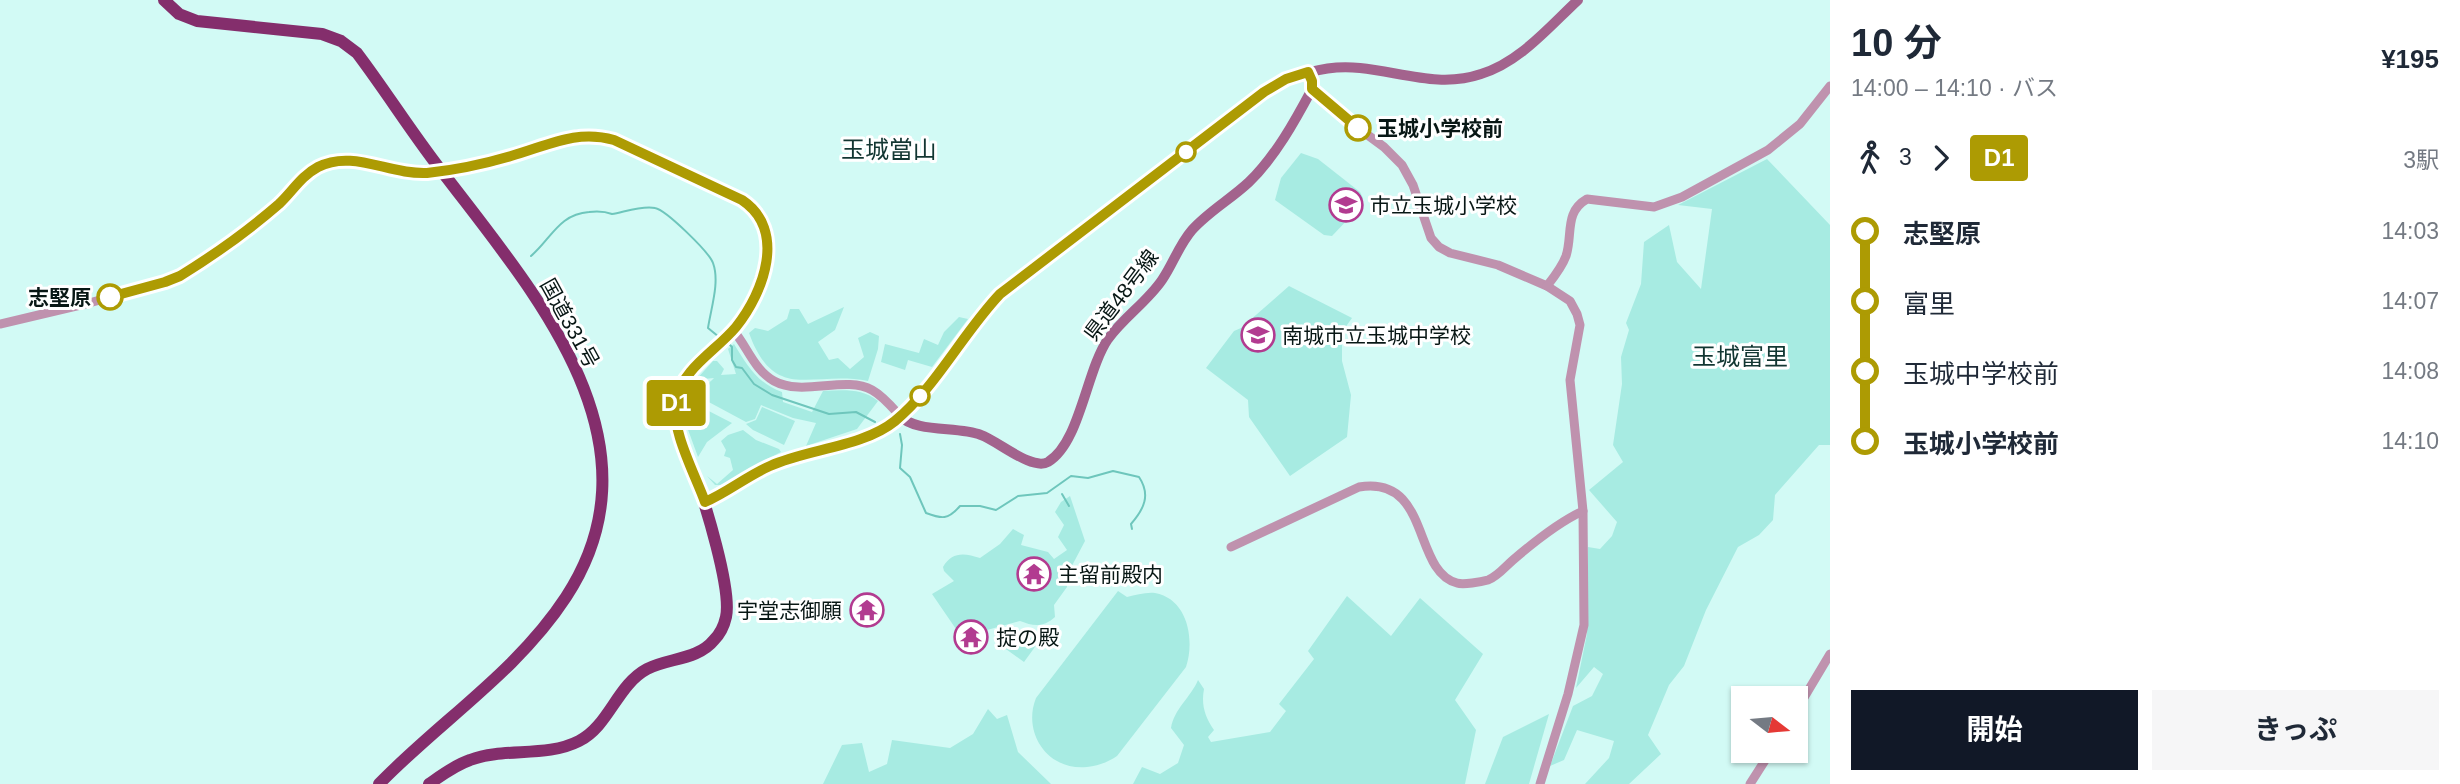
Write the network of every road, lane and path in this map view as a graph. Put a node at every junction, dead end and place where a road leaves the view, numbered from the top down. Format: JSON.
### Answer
{"nodes":[{"id":1,"x":164,"y":0,"type":"edge"},
{"id":2,"x":1577,"y":0,"type":"edge"},
{"id":3,"x":1308,"y":72,"type":"junction"},
{"id":4,"x":1830,"y":86,"type":"edge"},
{"id":5,"x":1312,"y":89,"type":"junction"},
{"id":6,"x":441,"y":171,"type":"junction"},
{"id":7,"x":1547,"y":286,"type":"junction"},
{"id":8,"x":0,"y":324,"type":"edge"},
{"id":9,"x":726,"y":336,"type":"junction"},
{"id":10,"x":900,"y":416,"type":"junction"},
{"id":11,"x":705,"y":502,"type":"junction"},
{"id":12,"x":1583,"y":511,"type":"junction"},
{"id":13,"x":1231,"y":547,"type":"dead end"},
{"id":14,"x":1830,"y":654,"type":"edge"},
{"id":15,"x":1808,"y":691,"type":"edge"},
{"id":16,"x":1763,"y":763,"type":"edge"},
{"id":17,"x":379,"y":784,"type":"edge"},
{"id":18,"x":429,"y":784,"type":"edge"},
{"id":19,"x":1540,"y":784,"type":"edge"},
{"id":20,"x":1750,"y":784,"type":"edge"}],
"edges":[{"from":1,"to":6,"type":"highway","name":"国道331号"},
{"from":2,"to":3,"type":"main road"},
{"from":3,"to":5,"type":"main road"},
{"from":3,"to":10,"type":"main road"},
{"from":4,"to":7,"type":"street"},
{"from":5,"to":7,"type":"street"},
{"from":5,"to":10,"type":"main road","name":"県道48号線"},
{"from":6,"to":8,"type":"street"},
{"from":6,"to":9,"type":"highway"},
{"from":6,"to":17,"type":"highway","name":"国道331号"},
{"from":7,"to":12,"type":"street"},
{"from":9,"to":10,"type":"street"},
{"from":9,"to":11,"type":"highway"},
{"from":10,"to":11,"type":"main road"},
{"from":11,"to":18,"type":"highway"},
{"from":12,"to":13,"type":"street"},
{"from":12,"to":19,"type":"street"},
{"from":14,"to":15,"type":"street"},
{"from":16,"to":20,"type":"street"}]}
